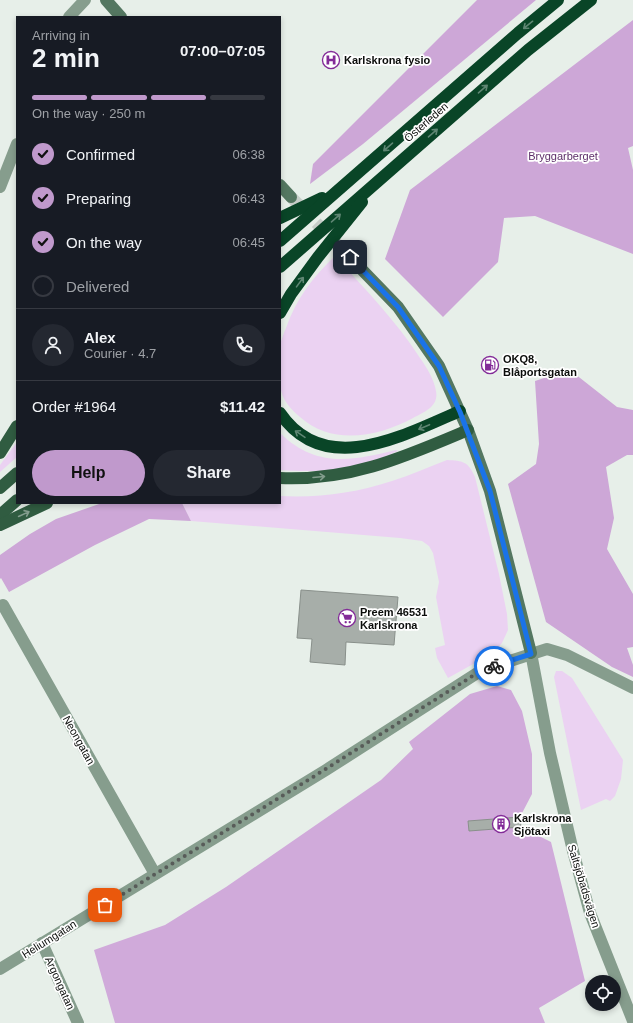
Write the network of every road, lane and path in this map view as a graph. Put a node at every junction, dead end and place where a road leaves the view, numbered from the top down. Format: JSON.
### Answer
{"nodes":[{"id":1,"x":85,"y":0,"type":"edge"},
{"id":2,"x":106,"y":0,"type":"edge"},
{"id":3,"x":558,"y":0,"type":"edge"},
{"id":4,"x":591,"y":0,"type":"edge"},
{"id":5,"x":70,"y":16,"type":"edge"},
{"id":6,"x":121,"y":16,"type":"edge"},
{"id":7,"x":16,"y":147,"type":"edge"},
{"id":8,"x":281,"y":186,"type":"edge"},
{"id":9,"x":0,"y":187,"type":"edge"},
{"id":10,"x":336,"y":192,"type":"junction"},
{"id":11,"x":291,"y":197,"type":"tunnel mouth"},
{"id":12,"x":364,"y":197,"type":"junction"},
{"id":13,"x":283,"y":217,"type":"edge"},
{"id":14,"x":281,"y":240,"type":"edge"},
{"id":15,"x":340,"y":246,"type":"tunnel mouth"},
{"id":16,"x":281,"y":266,"type":"edge"},
{"id":17,"x":281,"y":312,"type":"edge"},
{"id":18,"x":460,"y":412,"type":"junction"},
{"id":19,"x":281,"y":414,"type":"edge"},
{"id":20,"x":16,"y":428,"type":"edge"},
{"id":21,"x":468,"y":430,"type":"junction"},
{"id":22,"x":0,"y":453,"type":"edge"},
{"id":23,"x":16,"y":474,"type":"edge"},
{"id":24,"x":281,"y":478,"type":"edge"},
{"id":25,"x":0,"y":488,"type":"edge"},
{"id":26,"x":16,"y":501,"type":"edge"},
{"id":27,"x":45,"y":504,"type":"edge"},
{"id":28,"x":0,"y":515,"type":"edge"},
{"id":29,"x":0,"y":525,"type":"edge"},
{"id":30,"x":3,"y":605,"type":"dead end"},
{"id":31,"x":531,"y":654,"type":"junction"},
{"id":32,"x":633,"y":688,"type":"edge"},
{"id":33,"x":155,"y":874,"type":"junction"},
{"id":34,"x":42,"y":943,"type":"junction"},
{"id":35,"x":0,"y":969,"type":"edge"},
{"id":36,"x":633,"y":1021,"type":"edge"},
{"id":37,"x":78,"y":1023,"type":"edge"}],
"edges":[{"from":1,"to":5,"type":"street"},
{"from":2,"to":6,"type":"street"},
{"from":3,"to":10,"type":"highway","name":"Österleden","one_way":true},
{"from":12,"to":4,"type":"highway","name":"Österleden","one_way":true},
{"from":7,"to":9,"type":"street"},
{"from":8,"to":11,"type":"street"},
{"from":10,"to":13,"type":"highway"},
{"from":10,"to":14,"type":"highway","name":"Österleden"},
{"from":16,"to":12,"type":"highway","one_way":true},
{"from":17,"to":12,"type":"highway","one_way":true},
{"from":15,"to":18,"type":"street"},
{"from":18,"to":19,"type":"highway","one_way":true},
{"from":18,"to":21,"type":"street"},
{"from":20,"to":22,"type":"main road"},
{"from":24,"to":21,"type":"main road","one_way":true},
{"from":21,"to":31,"type":"street"},
{"from":23,"to":25,"type":"main road"},
{"from":26,"to":28,"type":"main road"},
{"from":29,"to":27,"type":"main road","one_way":true},
{"from":30,"to":33,"type":"street","name":"Neongatan"},
{"from":31,"to":32,"type":"street","name":"Heliumgatan"},
{"from":31,"to":33,"type":"street","name":"Heliumgatan"},
{"from":31,"to":36,"type":"street","name":"Saltsjöbadsvägen"},
{"from":33,"to":34,"type":"street","name":"Heliumgatan"},
{"from":34,"to":35,"type":"street","name":"Heliumgatan"},
{"from":34,"to":37,"type":"street","name":"Argongatan"}]}
